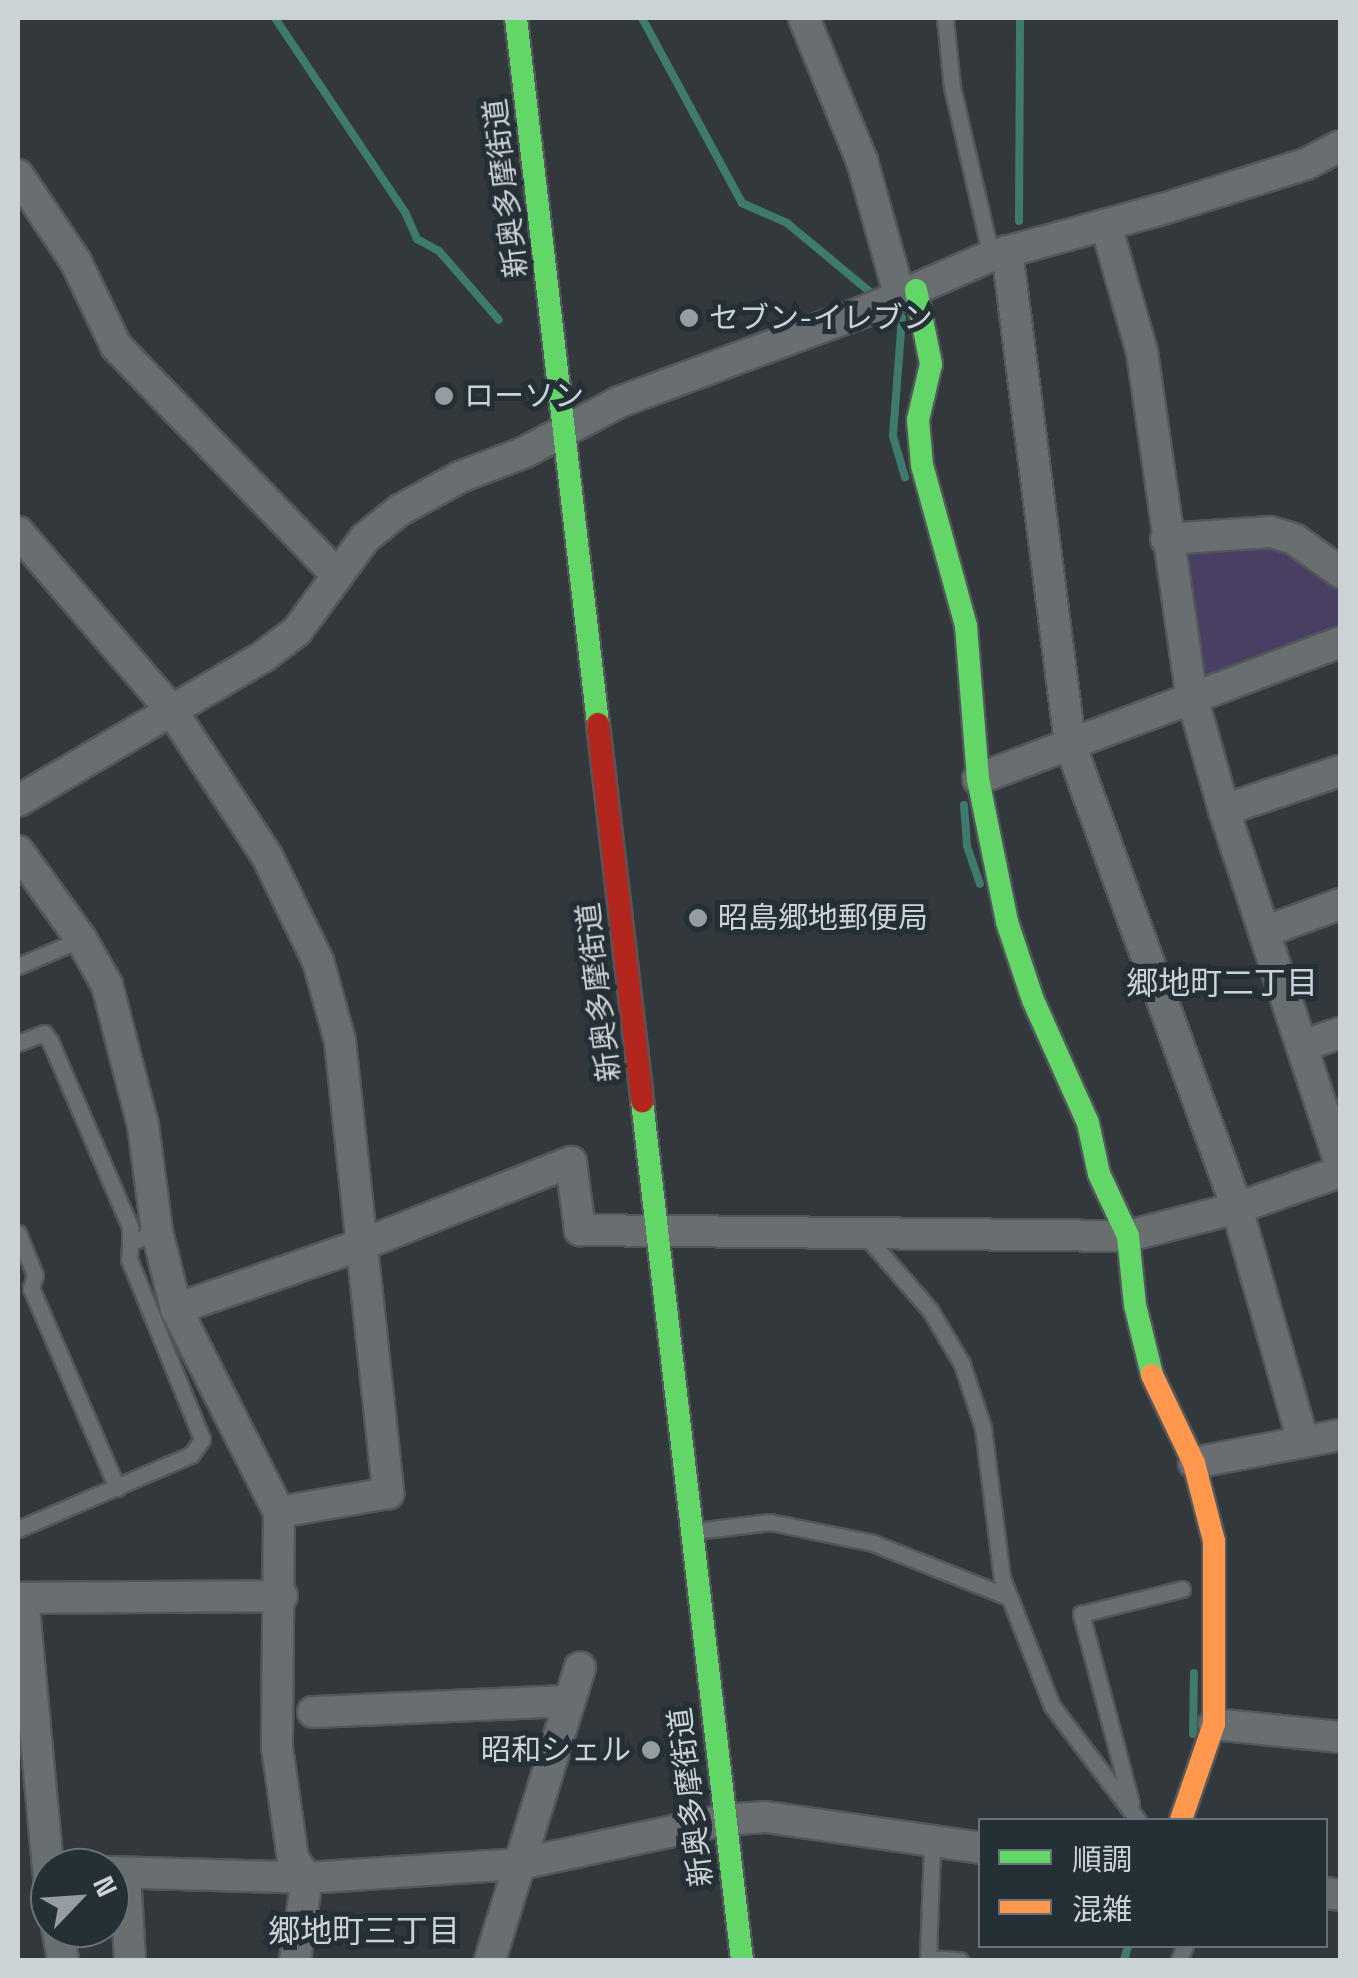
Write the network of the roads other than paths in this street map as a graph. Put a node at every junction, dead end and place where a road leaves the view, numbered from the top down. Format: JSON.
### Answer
{"nodes":[{"id":1,"x":516,"y":18,"type":"edge"},
{"id":2,"x":804,"y":18,"type":"edge"},
{"id":3,"x":944,"y":18,"type":"edge"},
{"id":4,"x":1340,"y":146,"type":"edge"},
{"id":5,"x":18,"y":175,"type":"edge"},
{"id":6,"x":27,"y":210,"type":"edge"},
{"id":7,"x":1106,"y":226,"type":"junction"},
{"id":8,"x":999,"y":254,"type":"junction"},
{"id":9,"x":895,"y":299,"type":"junction"},
{"id":10,"x":565,"y":431,"type":"junction"},
{"id":11,"x":18,"y":532,"type":"edge"},
{"id":12,"x":1166,"y":539,"type":"junction"},
{"id":13,"x":1340,"y":572,"type":"edge"},
{"id":14,"x":337,"y":575,"type":"junction"},
{"id":15,"x":1340,"y":642,"type":"edge"},
{"id":16,"x":1192,"y":697,"type":"junction"},
{"id":17,"x":172,"y":711,"type":"junction"},
{"id":18,"x":1070,"y":744,"type":"junction"},
{"id":19,"x":1340,"y":770,"type":"edge"},
{"id":20,"x":978,"y":779,"type":"junction"},
{"id":21,"x":18,"y":801,"type":"edge"},
{"id":22,"x":1224,"y":810,"type":"junction"},
{"id":23,"x":18,"y":850,"type":"edge"},
{"id":24,"x":1340,"y":904,"type":"edge"},
{"id":25,"x":1264,"y":932,"type":"junction"},
{"id":26,"x":81,"y":939,"type":"junction"},
{"id":27,"x":18,"y":966,"type":"edge"},
{"id":28,"x":1340,"y":1033,"type":"edge"},
{"id":29,"x":18,"y":1044,"type":"edge"},
{"id":30,"x":1302,"y":1046,"type":"junction"},
{"id":31,"x":1340,"y":1163,"type":"edge"},
{"id":32,"x":1340,"y":1172,"type":"edge"},
{"id":33,"x":1237,"y":1208,"type":"junction"},
{"id":34,"x":656,"y":1228,"type":"junction"},
{"id":35,"x":862,"y":1230,"type":"junction"},
{"id":36,"x":18,"y":1233,"type":"edge"},
{"id":37,"x":1114,"y":1236,"type":"junction"},
{"id":38,"x":143,"y":1237,"type":"junction"},
{"id":39,"x":361,"y":1244,"type":"junction"},
{"id":40,"x":34,"y":1280,"type":"junction"},
{"id":41,"x":18,"y":1287,"type":"edge"},
{"id":42,"x":176,"y":1308,"type":"junction"},
{"id":43,"x":1340,"y":1435,"type":"edge"},
{"id":44,"x":1302,"y":1442,"type":"junction"},
{"id":45,"x":1194,"y":1462,"type":"junction"},
{"id":46,"x":117,"y":1488,"type":"junction"},
{"id":47,"x":280,"y":1512,"type":"junction"},
{"id":48,"x":19,"y":1524,"type":"edge"},
{"id":49,"x":691,"y":1532,"type":"junction"},
{"id":50,"x":1182,"y":1590,"type":"dead end"},
{"id":51,"x":282,"y":1596,"type":"junction"},
{"id":52,"x":1009,"y":1597,"type":"junction"},
{"id":53,"x":20,"y":1598,"type":"edge"},
{"id":54,"x":580,"y":1668,"type":"dead end"},
{"id":55,"x":569,"y":1702,"type":"junction"},
{"id":56,"x":313,"y":1712,"type":"dead end"},
{"id":57,"x":1214,"y":1724,"type":"junction"},
{"id":58,"x":1340,"y":1737,"type":"edge"},
{"id":59,"x":1136,"y":1818,"type":"edge"},
{"id":60,"x":1183,"y":1818,"type":"edge"},
{"id":61,"x":724,"y":1820,"type":"junction"},
{"id":62,"x":932,"y":1844,"type":"junction"},
{"id":63,"x":39,"y":1848,"type":"edge"},
{"id":64,"x":978,"y":1848,"type":"edge"},
{"id":65,"x":520,"y":1864,"type":"junction"},
{"id":66,"x":130,"y":1872,"type":"edge"},
{"id":67,"x":307,"y":1878,"type":"junction"},
{"id":68,"x":295,"y":1960,"type":"edge"},
{"id":69,"x":490,"y":1960,"type":"edge"},
{"id":70,"x":742,"y":1960,"type":"edge"},
{"id":71,"x":960,"y":1960,"type":"edge"}],
"edges":[{"from":1,"to":10,"type":"main road","name":"新奥多摩街道"},
{"from":2,"to":9,"type":"street"},
{"from":3,"to":8,"type":"lane"},
{"from":4,"to":7,"type":"street"},
{"from":5,"to":6,"type":"street"},
{"from":6,"to":14,"type":"street"},
{"from":7,"to":8,"type":"street"},
{"from":7,"to":12,"type":"street"},
{"from":8,"to":9,"type":"street"},
{"from":8,"to":18,"type":"street"},
{"from":9,"to":10,"type":"street"},
{"from":9,"to":20,"type":"main road"},
{"from":10,"to":14,"type":"street"},
{"from":10,"to":34,"type":"main road","name":"新奥多摩街道"},
{"from":11,"to":17,"type":"street"},
{"from":12,"to":13,"type":"street"},
{"from":12,"to":16,"type":"street"},
{"from":14,"to":17,"type":"street"},
{"from":15,"to":16,"type":"street"},
{"from":16,"to":18,"type":"street"},
{"from":16,"to":22,"type":"street"},
{"from":17,"to":21,"type":"street"},
{"from":17,"to":39,"type":"street"},
{"from":18,"to":20,"type":"street"},
{"from":18,"to":33,"type":"street"},
{"from":19,"to":22,"type":"street"},
{"from":20,"to":37,"type":"main road"},
{"from":22,"to":25,"type":"street"},
{"from":23,"to":26,"type":"street"},
{"from":24,"to":25,"type":"street"},
{"from":25,"to":30,"type":"street"},
{"from":26,"to":27,"type":"lane"},
{"from":26,"to":38,"type":"street"},
{"from":28,"to":30,"type":"street"},
{"from":29,"to":38,"type":"lane"},
{"from":30,"to":31,"type":"street"},
{"from":32,"to":33,"type":"street"},
{"from":33,"to":37,"type":"street"},
{"from":33,"to":44,"type":"street"},
{"from":34,"to":35,"type":"street"},
{"from":34,"to":39,"type":"street"},
{"from":34,"to":49,"type":"main road","name":"新奥多摩街道"},
{"from":35,"to":37,"type":"street"},
{"from":35,"to":52,"type":"lane"},
{"from":36,"to":40,"type":"lane"},
{"from":37,"to":45,"type":"main road"},
{"from":38,"to":42,"type":"street"},
{"from":38,"to":46,"type":"lane"},
{"from":39,"to":42,"type":"street"},
{"from":39,"to":47,"type":"street"},
{"from":40,"to":41,"type":"lane"},
{"from":40,"to":46,"type":"lane"},
{"from":42,"to":47,"type":"street"},
{"from":43,"to":44,"type":"street"},
{"from":44,"to":45,"type":"street"},
{"from":45,"to":57,"type":"main road"},
{"from":46,"to":48,"type":"lane"},
{"from":47,"to":51,"type":"street"},
{"from":49,"to":52,"type":"lane"},
{"from":49,"to":61,"type":"main road","name":"新奥多摩街道"},
{"from":50,"to":59,"type":"lane"},
{"from":51,"to":53,"type":"street"},
{"from":51,"to":67,"type":"street"},
{"from":52,"to":59,"type":"lane"},
{"from":53,"to":63,"type":"street"},
{"from":54,"to":55,"type":"street"},
{"from":55,"to":56,"type":"street"},
{"from":55,"to":65,"type":"street"},
{"from":57,"to":58,"type":"street"},
{"from":57,"to":60,"type":"main road"},
{"from":61,"to":62,"type":"street"},
{"from":61,"to":65,"type":"street"},
{"from":61,"to":70,"type":"main road","name":"新奥多摩街道"},
{"from":62,"to":64,"type":"street"},
{"from":62,"to":71,"type":"lane"},
{"from":65,"to":67,"type":"street"},
{"from":65,"to":69,"type":"street"},
{"from":66,"to":67,"type":"street"},
{"from":67,"to":68,"type":"street"}]}
